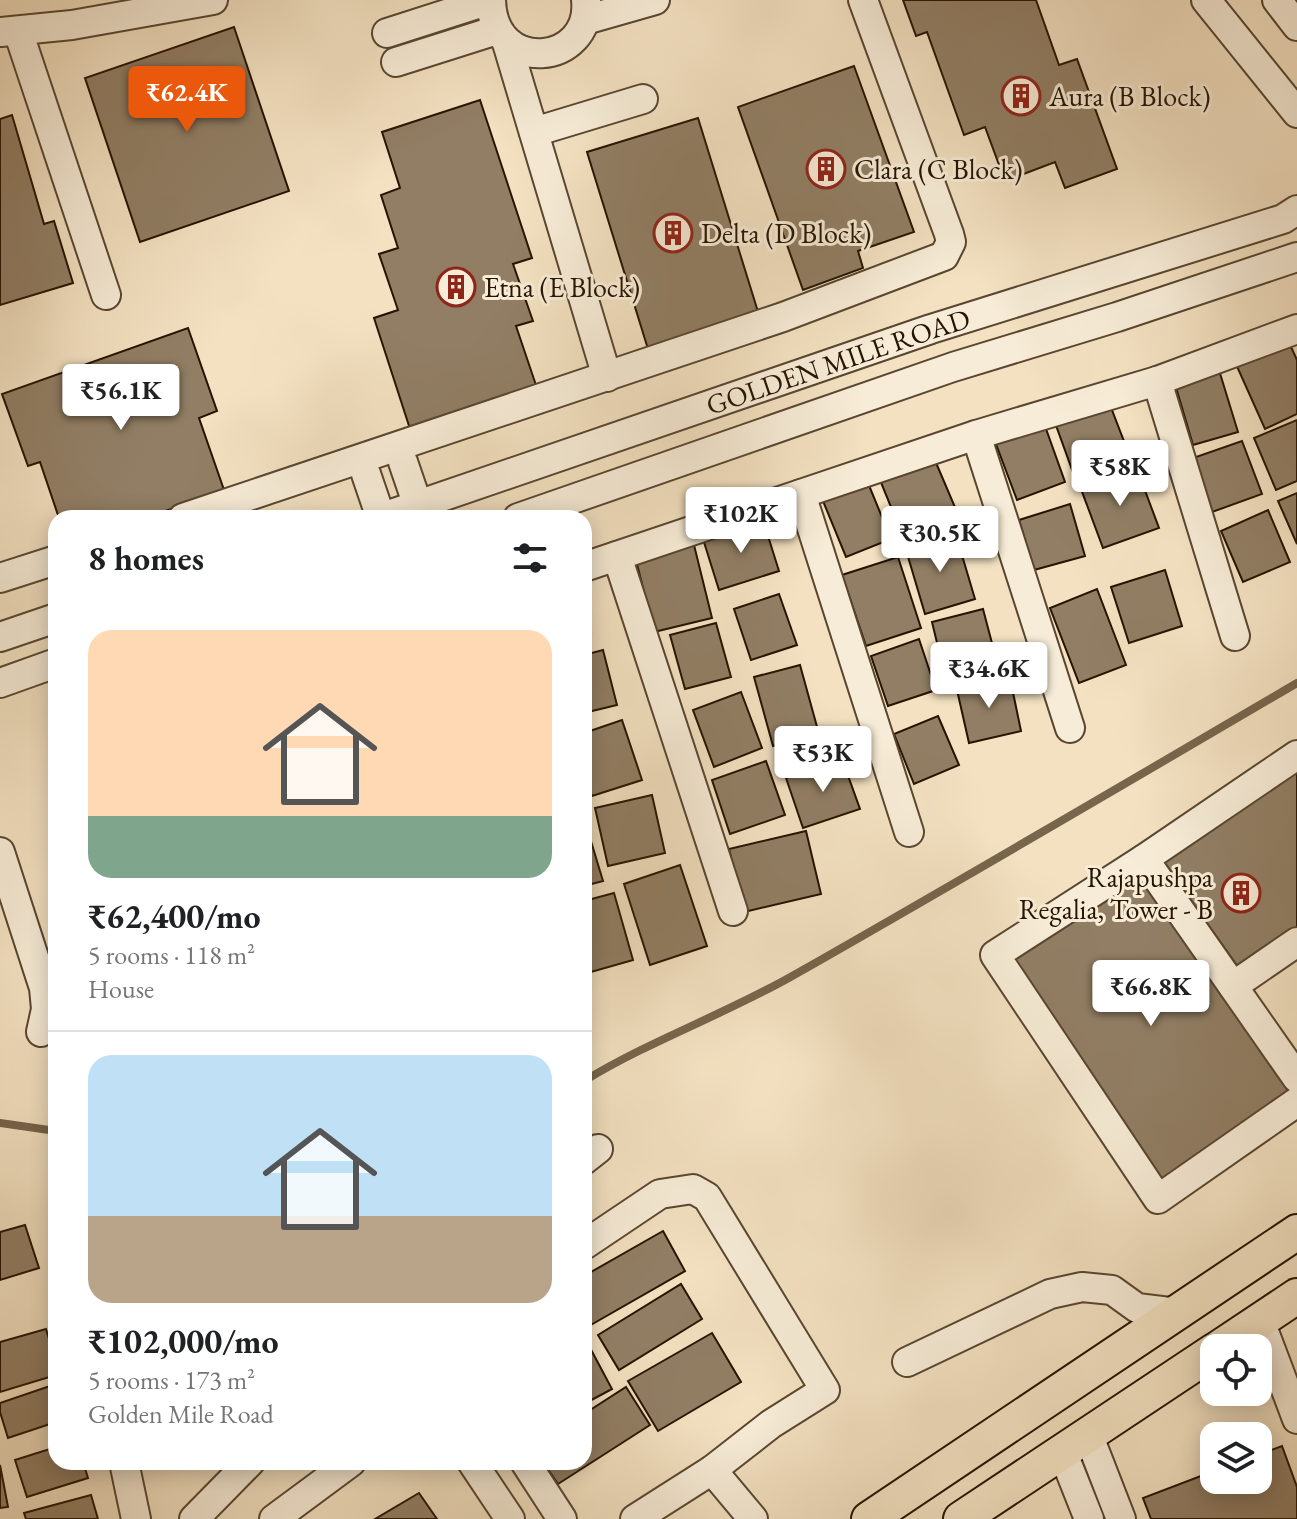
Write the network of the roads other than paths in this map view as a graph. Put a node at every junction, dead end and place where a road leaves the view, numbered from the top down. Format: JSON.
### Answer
{"nodes":[{"id":1,"x":213,"y":0,"type":"edge"},
{"id":2,"x":490,"y":0,"type":"edge"},
{"id":3,"x":655,"y":0,"type":"edge"},
{"id":4,"x":863,"y":0,"type":"edge"},
{"id":5,"x":1206,"y":0,"type":"edge"},
{"id":6,"x":1277,"y":0,"type":"edge"},
{"id":7,"x":586,"y":10,"type":"edge"},
{"id":8,"x":1297,"y":26,"type":"edge"},
{"id":9,"x":9,"y":32,"type":"edge"},
{"id":10,"x":387,"y":33,"type":"dead end"},
{"id":11,"x":502,"y":36,"type":"junction"},
{"id":12,"x":396,"y":62,"type":"dead end"},
{"id":13,"x":643,"y":99,"type":"dead end"},
{"id":14,"x":1297,"y":113,"type":"edge"},
{"id":15,"x":534,"y":132,"type":"junction"},
{"id":16,"x":1297,"y":210,"type":"edge"},
{"id":17,"x":1297,"y":257,"type":"edge"},
{"id":18,"x":1106,"y":276,"type":"junction"},
{"id":19,"x":106,"y":295,"type":"dead end"},
{"id":20,"x":1117,"y":317,"type":"junction"},
{"id":21,"x":1297,"y":329,"type":"edge"},
{"id":22,"x":607,"y":377,"type":"junction"},
{"id":23,"x":1157,"y":381,"type":"junction"},
{"id":24,"x":976,"y":435,"type":"junction"},
{"id":25,"x":403,"y":462,"type":"dead end"},
{"id":26,"x":366,"y":474,"type":"dead end"},
{"id":27,"x":801,"y":494,"type":"junction"},
{"id":28,"x":418,"y":506,"type":"junction"},
{"id":29,"x":207,"y":510,"type":"edge"},
{"id":30,"x":377,"y":510,"type":"edge"},
{"id":31,"x":405,"y":510,"type":"edge"},
{"id":32,"x":541,"y":510,"type":"edge"},
{"id":33,"x":617,"y":556,"type":"junction"},
{"id":34,"x":48,"y":563,"type":"edge"},
{"id":35,"x":592,"y":564,"type":"edge"},
{"id":36,"x":0,"y":578,"type":"edge"},
{"id":37,"x":48,"y":621,"type":"edge"},
{"id":38,"x":1235,"y":636,"type":"dead end"},
{"id":39,"x":0,"y":637,"type":"edge"},
{"id":40,"x":48,"y":666,"type":"edge"},
{"id":41,"x":0,"y":683,"type":"edge"},
{"id":42,"x":1070,"y":728,"type":"dead end"},
{"id":43,"x":1297,"y":755,"type":"edge"},
{"id":44,"x":909,"y":832,"type":"dead end"},
{"id":45,"x":0,"y":852,"type":"edge"},
{"id":46,"x":1144,"y":859,"type":"junction"},
{"id":47,"x":733,"y":911,"type":"dead end"},
{"id":48,"x":1297,"y":942,"type":"edge"},
{"id":49,"x":1233,"y":986,"type":"junction"},
{"id":50,"x":41,"y":1032,"type":"dead end"},
{"id":51,"x":1297,"y":1078,"type":"edge"},
{"id":52,"x":1297,"y":1102,"type":"edge"},
{"id":53,"x":1297,"y":1232,"type":"edge"},
{"id":54,"x":592,"y":1240,"type":"edge"},
{"id":55,"x":1297,"y":1296,"type":"edge"},
{"id":56,"x":1178,"y":1313,"type":"junction"},
{"id":57,"x":1260,"y":1321,"type":"junction"},
{"id":58,"x":1240,"y":1334,"type":"edge"},
{"id":59,"x":1200,"y":1361,"type":"edge"},
{"id":60,"x":907,"y":1362,"type":"dead end"},
{"id":61,"x":1297,"y":1419,"type":"edge"},
{"id":62,"x":1075,"y":1443,"type":"junction"},
{"id":63,"x":126,"y":1470,"type":"edge"},
{"id":64,"x":242,"y":1470,"type":"edge"},
{"id":65,"x":340,"y":1470,"type":"edge"},
{"id":66,"x":477,"y":1470,"type":"edge"},
{"id":67,"x":530,"y":1470,"type":"edge"},
{"id":68,"x":712,"y":1470,"type":"junction"},
{"id":69,"x":136,"y":1519,"type":"edge"},
{"id":70,"x":194,"y":1519,"type":"edge"},
{"id":71,"x":274,"y":1519,"type":"edge"},
{"id":72,"x":510,"y":1519,"type":"edge"},
{"id":73,"x":562,"y":1519,"type":"edge"},
{"id":74,"x":635,"y":1519,"type":"edge"},
{"id":75,"x":753,"y":1519,"type":"edge"},
{"id":76,"x":869,"y":1519,"type":"edge"},
{"id":77,"x":961,"y":1519,"type":"edge"},
{"id":78,"x":1089,"y":1519,"type":"edge"},
{"id":79,"x":1121,"y":1519,"type":"edge"}],
"edges":[{"from":1,"to":9,"type":"street"},
{"from":2,"to":10,"type":"street"},
{"from":2,"to":11,"type":"street"},
{"from":3,"to":7,"type":"street"},
{"from":4,"to":22,"type":"street"},
{"from":5,"to":14,"type":"street"},
{"from":6,"to":8,"type":"street"},
{"from":7,"to":11,"type":"street"},
{"from":9,"to":19,"type":"street"},
{"from":11,"to":12,"type":"street"},
{"from":11,"to":15,"type":"street"},
{"from":13,"to":15,"type":"street"},
{"from":15,"to":22,"type":"street"},
{"from":16,"to":18,"type":"street","name":"GOLDEN MILE ROAD"},
{"from":17,"to":20,"type":"street","name":"GOLDEN MILE ROAD"},
{"from":18,"to":20,"type":"street"},
{"from":18,"to":28,"type":"street","name":"GOLDEN MILE ROAD"},
{"from":20,"to":32,"type":"street","name":"GOLDEN MILE ROAD"},
{"from":21,"to":23,"type":"street"},
{"from":22,"to":29,"type":"street"},
{"from":23,"to":24,"type":"street"},
{"from":23,"to":38,"type":"street"},
{"from":24,"to":27,"type":"street"},
{"from":24,"to":42,"type":"street"},
{"from":25,"to":28,"type":"street"},
{"from":26,"to":30,"type":"street"},
{"from":27,"to":33,"type":"street"},
{"from":27,"to":44,"type":"street"},
{"from":28,"to":31,"type":"street","name":"GOLDEN MILE ROAD"},
{"from":33,"to":35,"type":"street"},
{"from":33,"to":47,"type":"street"},
{"from":34,"to":36,"type":"street"},
{"from":37,"to":39,"type":"street"},
{"from":40,"to":41,"type":"street"},
{"from":43,"to":46,"type":"street"},
{"from":45,"to":50,"type":"street"},
{"from":46,"to":49,"type":"street"},
{"from":46,"to":52,"type":"street"},
{"from":48,"to":49,"type":"street"},
{"from":49,"to":51,"type":"street"},
{"from":53,"to":56,"type":"main road"},
{"from":54,"to":68,"type":"street"},
{"from":55,"to":57,"type":"main road"},
{"from":56,"to":60,"type":"street"},
{"from":56,"to":76,"type":"main road"},
{"from":57,"to":58,"type":"main road"},
{"from":57,"to":61,"type":"street"},
{"from":59,"to":62,"type":"main road"},
{"from":62,"to":77,"type":"main road"},
{"from":62,"to":78,"type":"street"},
{"from":62,"to":79,"type":"street"},
{"from":63,"to":69,"type":"street"},
{"from":64,"to":70,"type":"street"},
{"from":65,"to":71,"type":"street"},
{"from":66,"to":72,"type":"street"},
{"from":67,"to":73,"type":"street"},
{"from":68,"to":74,"type":"street"},
{"from":68,"to":75,"type":"street"}]}
